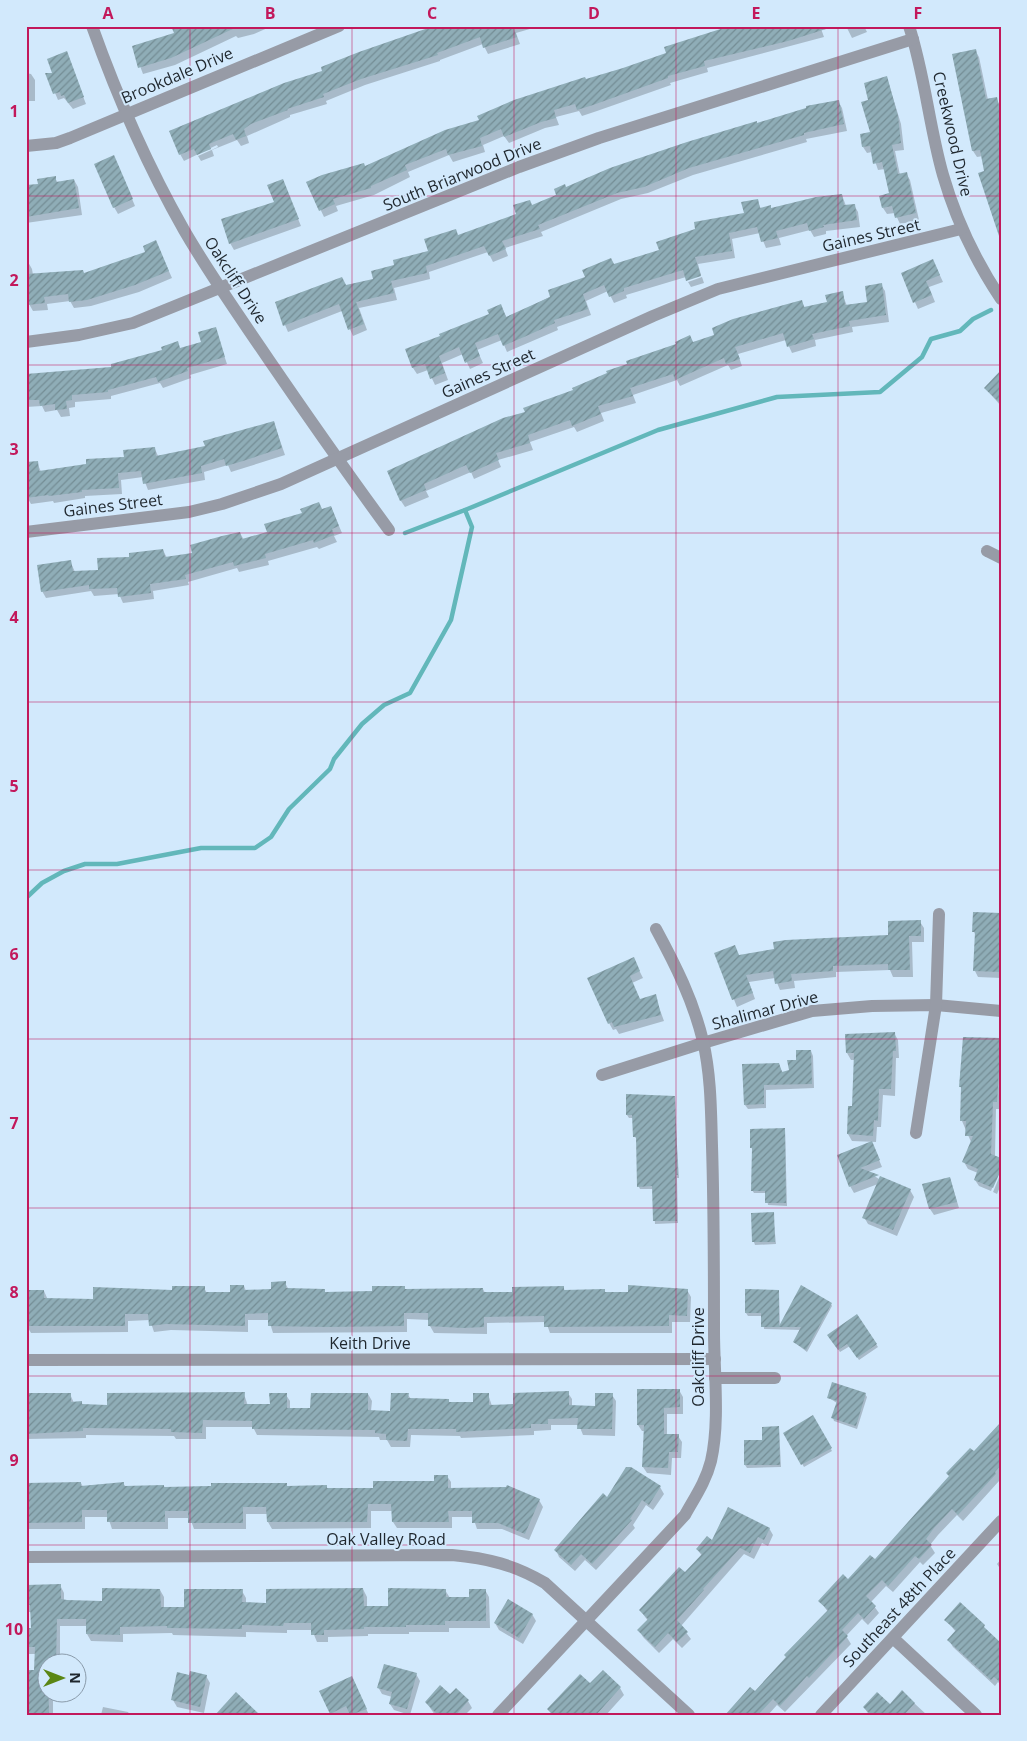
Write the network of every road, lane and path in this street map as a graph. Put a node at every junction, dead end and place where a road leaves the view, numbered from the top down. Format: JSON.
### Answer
{"nodes":[{"id":1,"x":92,"y":26,"type":"edge"},
{"id":2,"x":339,"y":26,"type":"edge"},
{"id":3,"x":909,"y":26,"type":"edge"},
{"id":4,"x":913,"y":39,"type":"junction"},
{"id":5,"x":127,"y":114,"type":"junction"},
{"id":6,"x":26,"y":146,"type":"edge"},
{"id":7,"x":961,"y":229,"type":"junction"},
{"id":8,"x":220,"y":289,"type":"junction"},
{"id":9,"x":1001,"y":299,"type":"edge"},
{"id":10,"x":26,"y":342,"type":"edge"},
{"id":11,"x":337,"y":458,"type":"junction"},
{"id":12,"x":389,"y":530,"type":"dead end"},
{"id":13,"x":26,"y":532,"type":"edge"},
{"id":14,"x":987,"y":551,"type":"dead end"},
{"id":15,"x":1001,"y":558,"type":"edge"},
{"id":16,"x":939,"y":914,"type":"dead end"},
{"id":17,"x":656,"y":929,"type":"dead end"},
{"id":18,"x":936,"y":1004,"type":"junction"},
{"id":19,"x":1001,"y":1011,"type":"edge"},
{"id":20,"x":704,"y":1043,"type":"junction"},
{"id":21,"x":602,"y":1076,"type":"dead end"},
{"id":22,"x":916,"y":1133,"type":"dead end"},
{"id":23,"x":714,"y":1359,"type":"junction"},
{"id":24,"x":26,"y":1360,"type":"edge"},
{"id":25,"x":714,"y":1378,"type":"junction"},
{"id":26,"x":775,"y":1378,"type":"dead end"},
{"id":27,"x":1001,"y":1521,"type":"edge"},
{"id":28,"x":26,"y":1557,"type":"edge"},
{"id":29,"x":586,"y":1619,"type":"junction"},
{"id":30,"x":893,"y":1638,"type":"junction"},
{"id":31,"x":498,"y":1715,"type":"edge"},
{"id":32,"x":688,"y":1715,"type":"edge"},
{"id":33,"x":821,"y":1715,"type":"edge"},
{"id":34,"x":976,"y":1715,"type":"edge"}],
"edges":[{"from":1,"to":5,"type":"street","name":"Oakcliff Drive"},
{"from":2,"to":5,"type":"street","name":"Brookdale Drive"},
{"from":3,"to":4,"type":"street","name":"Creekwood Drive"},
{"from":4,"to":7,"type":"street","name":"Creekwood Drive"},
{"from":4,"to":8,"type":"street","name":"South Briarwood Drive"},
{"from":5,"to":6,"type":"street","name":"Brookdale Drive"},
{"from":5,"to":8,"type":"street","name":"Oakcliff Drive"},
{"from":7,"to":9,"type":"street","name":"Creekwood Drive"},
{"from":7,"to":11,"type":"street","name":"Gaines Street"},
{"from":8,"to":10,"type":"street","name":"South Briarwood Drive"},
{"from":8,"to":11,"type":"street","name":"Oakcliff Drive"},
{"from":11,"to":12,"type":"street","name":"Oakcliff Drive"},
{"from":11,"to":13,"type":"street","name":"Gaines Street"},
{"from":14,"to":15,"type":"street"},
{"from":16,"to":18,"type":"street"},
{"from":17,"to":20,"type":"street","name":"Oakcliff Drive"},
{"from":18,"to":19,"type":"street","name":"Shalimar Drive"},
{"from":18,"to":20,"type":"street","name":"Shalimar Drive"},
{"from":18,"to":22,"type":"street"},
{"from":20,"to":21,"type":"street","name":"Shalimar Drive"},
{"from":20,"to":23,"type":"street","name":"Oakcliff Drive"},
{"from":23,"to":24,"type":"street","name":"Keith Drive"},
{"from":23,"to":25,"type":"street","name":"Oakcliff Drive"},
{"from":25,"to":26,"type":"street"},
{"from":25,"to":29,"type":"street","name":"Oakcliff Drive"},
{"from":27,"to":30,"type":"street","name":"Southeast 48th Place"},
{"from":28,"to":29,"type":"street","name":"Oak Valley Road"},
{"from":29,"to":31,"type":"street","name":"Oakcliff Drive"},
{"from":29,"to":32,"type":"street","name":"Oak Valley Road"},
{"from":30,"to":33,"type":"street","name":"Southeast 48th Place"},
{"from":30,"to":34,"type":"street"}]}
